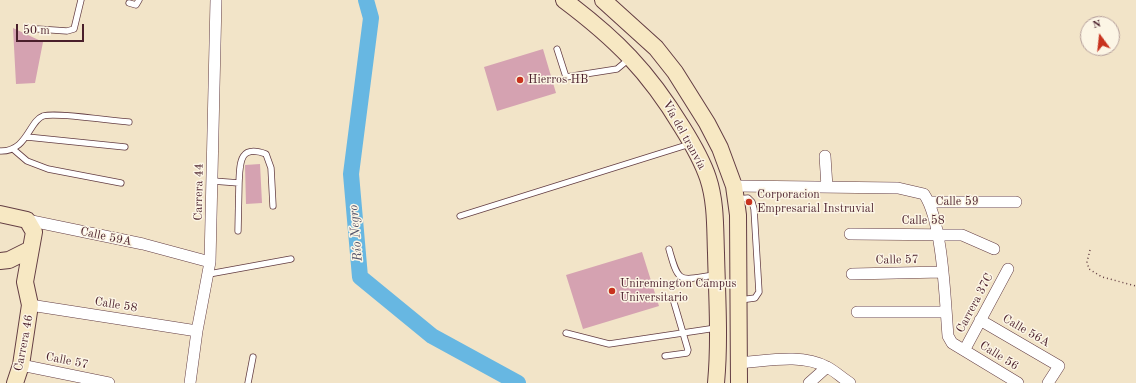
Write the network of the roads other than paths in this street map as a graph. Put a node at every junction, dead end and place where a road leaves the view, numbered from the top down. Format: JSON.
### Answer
{"nodes":[{"id":1,"x":81,"y":0,"type":"edge"},
{"id":2,"x":139,"y":0,"type":"edge"},
{"id":3,"x":216,"y":0,"type":"edge"},
{"id":4,"x":564,"y":0,"type":"edge"},
{"id":5,"x":606,"y":1,"type":"edge"},
{"id":6,"x":130,"y":3,"type":"dead end"},
{"id":7,"x":38,"y":30,"type":"dead end"},
{"id":8,"x":557,"y":49,"type":"dead end"},
{"id":9,"x":631,"y":57,"type":"junction"},
{"id":10,"x":129,"y":122,"type":"dead end"},
{"id":11,"x":27,"y":137,"type":"junction"},
{"id":12,"x":692,"y":143,"type":"junction"},
{"id":13,"x":125,"y":147,"type":"dead end"},
{"id":14,"x":13,"y":149,"type":"junction"},
{"id":15,"x":0,"y":151,"type":"edge"},
{"id":16,"x":825,"y":156,"type":"dead end"},
{"id":17,"x":212,"y":181,"type":"junction"},
{"id":18,"x":121,"y":183,"type":"dead end"},
{"id":19,"x":239,"y":183,"type":"junction"},
{"id":20,"x":827,"y":187,"type":"junction"},
{"id":21,"x":735,"y":193,"type":"junction"},
{"id":22,"x":929,"y":202,"type":"junction"},
{"id":23,"x":1016,"y":202,"type":"dead end"},
{"id":24,"x":272,"y":206,"type":"dead end"},
{"id":25,"x":0,"y":214,"type":"edge"},
{"id":26,"x":460,"y":216,"type":"dead end"},
{"id":27,"x":35,"y":225,"type":"junction"},
{"id":28,"x":238,"y":231,"type":"dead end"},
{"id":29,"x":850,"y":234,"type":"dead end"},
{"id":30,"x":938,"y":234,"type":"junction"},
{"id":31,"x":669,"y":249,"type":"dead end"},
{"id":32,"x":994,"y":249,"type":"dead end"},
{"id":33,"x":29,"y":250,"type":"junction"},
{"id":34,"x":291,"y":259,"type":"dead end"},
{"id":35,"x":0,"y":261,"type":"edge"},
{"id":36,"x":210,"y":262,"type":"junction"},
{"id":37,"x":1008,"y":269,"type":"dead end"},
{"id":38,"x":942,"y":272,"type":"junction"},
{"id":39,"x":208,"y":274,"type":"junction"},
{"id":40,"x":716,"y":274,"type":"junction"},
{"id":41,"x":852,"y":274,"type":"dead end"},
{"id":42,"x":673,"y":299,"type":"dead end"},
{"id":43,"x":30,"y":305,"type":"junction"},
{"id":44,"x":857,"y":312,"type":"dead end"},
{"id":45,"x":946,"y":312,"type":"junction"},
{"id":46,"x":980,"y":320,"type":"junction"},
{"id":47,"x":718,"y":328,"type":"junction"},
{"id":48,"x":197,"y":331,"type":"junction"},
{"id":49,"x":566,"y":332,"type":"dead end"},
{"id":50,"x":684,"y":334,"type":"junction"},
{"id":51,"x":965,"y":349,"type":"junction"},
{"id":52,"x":665,"y":356,"type":"dead end"},
{"id":53,"x":253,"y":357,"type":"dead end"},
{"id":54,"x":739,"y":363,"type":"junction"},
{"id":55,"x":21,"y":365,"type":"junction"},
{"id":56,"x":827,"y":367,"type":"junction"},
{"id":57,"x":15,"y":383,"type":"edge"},
{"id":58,"x":109,"y":383,"type":"edge"},
{"id":59,"x":190,"y":383,"type":"edge"},
{"id":60,"x":248,"y":383,"type":"edge"},
{"id":61,"x":716,"y":383,"type":"edge"},
{"id":62,"x":739,"y":383,"type":"edge"},
{"id":63,"x":809,"y":383,"type":"edge"},
{"id":64,"x":850,"y":383,"type":"edge"},
{"id":65,"x":1018,"y":383,"type":"edge"},
{"id":66,"x":1048,"y":383,"type":"edge"}],
"edges":[{"from":1,"to":7,"type":"lane"},
{"from":2,"to":6,"type":"lane"},
{"from":3,"to":17,"type":"street","name":"Carrera 44"},
{"from":4,"to":9,"type":"main road","name":"Vía del tranvía"},
{"from":5,"to":21,"type":"main road","name":"Vía del tranvía"},
{"from":8,"to":9,"type":"lane"},
{"from":9,"to":12,"type":"main road","name":"Vía del tranvía"},
{"from":10,"to":11,"type":"lane"},
{"from":11,"to":13,"type":"lane"},
{"from":11,"to":14,"type":"lane"},
{"from":12,"to":26,"type":"lane"},
{"from":12,"to":40,"type":"main road","name":"Vía del tranvía"},
{"from":14,"to":15,"type":"lane"},
{"from":14,"to":18,"type":"lane"},
{"from":16,"to":20,"type":"street"},
{"from":17,"to":19,"type":"lane"},
{"from":17,"to":36,"type":"street","name":"Carrera 44"},
{"from":19,"to":24,"type":"lane"},
{"from":19,"to":28,"type":"lane"},
{"from":20,"to":21,"type":"street","name":"Calle 59"},
{"from":20,"to":22,"type":"street","name":"Calle 59"},
{"from":21,"to":54,"type":"main road","name":"Vía del tranvía"},
{"from":22,"to":23,"type":"street","name":"Calle 59"},
{"from":22,"to":30,"type":"street"},
{"from":25,"to":27,"type":"main road","name":"Calle 59A"},
{"from":27,"to":33,"type":"main road","name":"Carrera 46"},
{"from":27,"to":36,"type":"street","name":"Calle 59A"},
{"from":29,"to":30,"type":"street","name":"Calle 58"},
{"from":30,"to":32,"type":"street","name":"Calle 58"},
{"from":30,"to":38,"type":"street"},
{"from":31,"to":40,"type":"lane"},
{"from":33,"to":35,"type":"main road"},
{"from":33,"to":43,"type":"main road","name":"Carrera 46"},
{"from":34,"to":39,"type":"lane"},
{"from":36,"to":39,"type":"street","name":"Carrera 44"},
{"from":37,"to":46,"type":"street","name":"Carrera 37C"},
{"from":38,"to":41,"type":"street","name":"Calle 57"},
{"from":38,"to":45,"type":"street"},
{"from":39,"to":48,"type":"street","name":"Carrera 44"},
{"from":40,"to":47,"type":"main road","name":"Vía del tranvía"},
{"from":42,"to":50,"type":"lane"},
{"from":43,"to":48,"type":"street","name":"Calle 58"},
{"from":43,"to":55,"type":"main road","name":"Carrera 46"},
{"from":44,"to":45,"type":"street"},
{"from":45,"to":51,"type":"street","name":"Calle 56"},
{"from":46,"to":51,"type":"street","name":"Carrera 37C"},
{"from":46,"to":66,"type":"street","name":"Calle 56A"},
{"from":47,"to":50,"type":"lane"},
{"from":47,"to":61,"type":"main road","name":"Vía del tranvía"},
{"from":48,"to":59,"type":"street","name":"Carrera 44"},
{"from":49,"to":50,"type":"lane"},
{"from":50,"to":52,"type":"lane"},
{"from":51,"to":65,"type":"street","name":"Calle 56"},
{"from":53,"to":60,"type":"lane"},
{"from":54,"to":56,"type":"street"},
{"from":54,"to":62,"type":"main road","name":"Vía del tranvía"},
{"from":55,"to":57,"type":"main road","name":"Carrera 46"},
{"from":55,"to":58,"type":"street","name":"Calle 57"},
{"from":56,"to":63,"type":"street"},
{"from":56,"to":64,"type":"street"}]}
